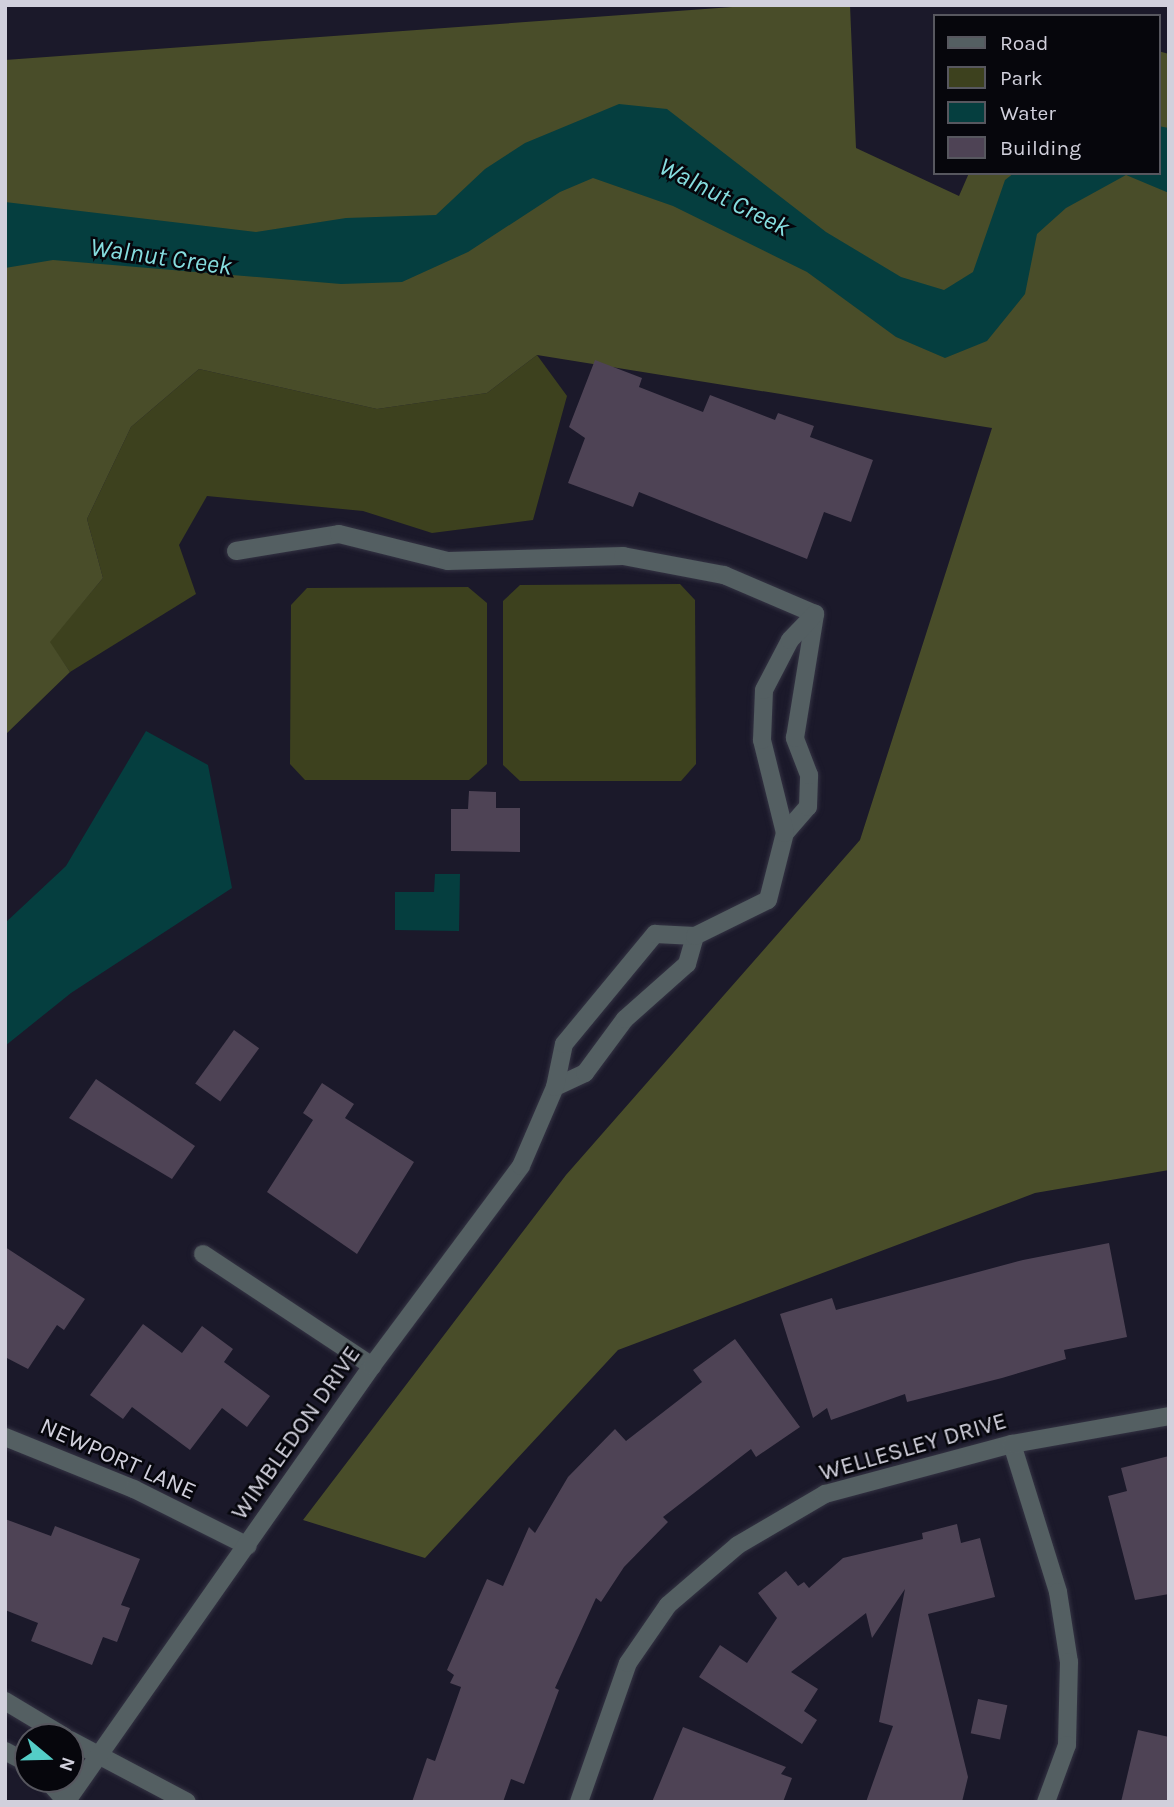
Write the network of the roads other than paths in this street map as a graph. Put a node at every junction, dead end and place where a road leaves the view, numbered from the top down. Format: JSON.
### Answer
{"nodes":[{"id":1,"x":236,"y":551,"type":"dead end"},
{"id":2,"x":815,"y":614,"type":"junction"},
{"id":3,"x":785,"y":833,"type":"junction"},
{"id":4,"x":695,"y":936,"type":"junction"},
{"id":5,"x":555,"y":1087,"type":"junction"},
{"id":6,"x":204,"y":1254,"type":"dead end"},
{"id":7,"x":372,"y":1366,"type":"junction"},
{"id":8,"x":1169,"y":1416,"type":"edge"},
{"id":9,"x":5,"y":1437,"type":"edge"},
{"id":10,"x":1012,"y":1444,"type":"junction"},
{"id":11,"x":248,"y":1546,"type":"junction"},
{"id":12,"x":5,"y":1701,"type":"edge"},
{"id":13,"x":42,"y":1723,"type":"edge"},
{"id":14,"x":84,"y":1748,"type":"edge"},
{"id":15,"x":98,"y":1757,"type":"junction"},
{"id":16,"x":66,"y":1802,"type":"edge"},
{"id":17,"x":187,"y":1802,"type":"edge"},
{"id":18,"x":579,"y":1802,"type":"edge"},
{"id":19,"x":1046,"y":1802,"type":"edge"}],
"edges":[{"from":1,"to":2,"type":"street"},
{"from":2,"to":3,"type":"street","name":"WIMBLEDON DRIVE"},
{"from":2,"to":3,"type":"street","name":"WIMBLEDON DRIVE"},
{"from":3,"to":4,"type":"street","name":"WIMBLEDON DRIVE"},
{"from":4,"to":5,"type":"street"},
{"from":4,"to":5,"type":"street","name":"WIMBLEDON DRIVE"},
{"from":5,"to":7,"type":"street","name":"WIMBLEDON DRIVE"},
{"from":6,"to":7,"type":"street"},
{"from":7,"to":11,"type":"street","name":"WIMBLEDON DRIVE"},
{"from":8,"to":10,"type":"street","name":"WELLESLEY DRIVE"},
{"from":9,"to":11,"type":"street","name":"NEWPORT LANE"},
{"from":10,"to":18,"type":"street","name":"WELLESLEY DRIVE"},
{"from":10,"to":19,"type":"street"},
{"from":11,"to":15,"type":"street","name":"WIMBLEDON DRIVE"},
{"from":12,"to":13,"type":"street"},
{"from":14,"to":15,"type":"street"},
{"from":15,"to":16,"type":"street","name":"WIMBLEDON DRIVE"},
{"from":15,"to":17,"type":"street"}]}
